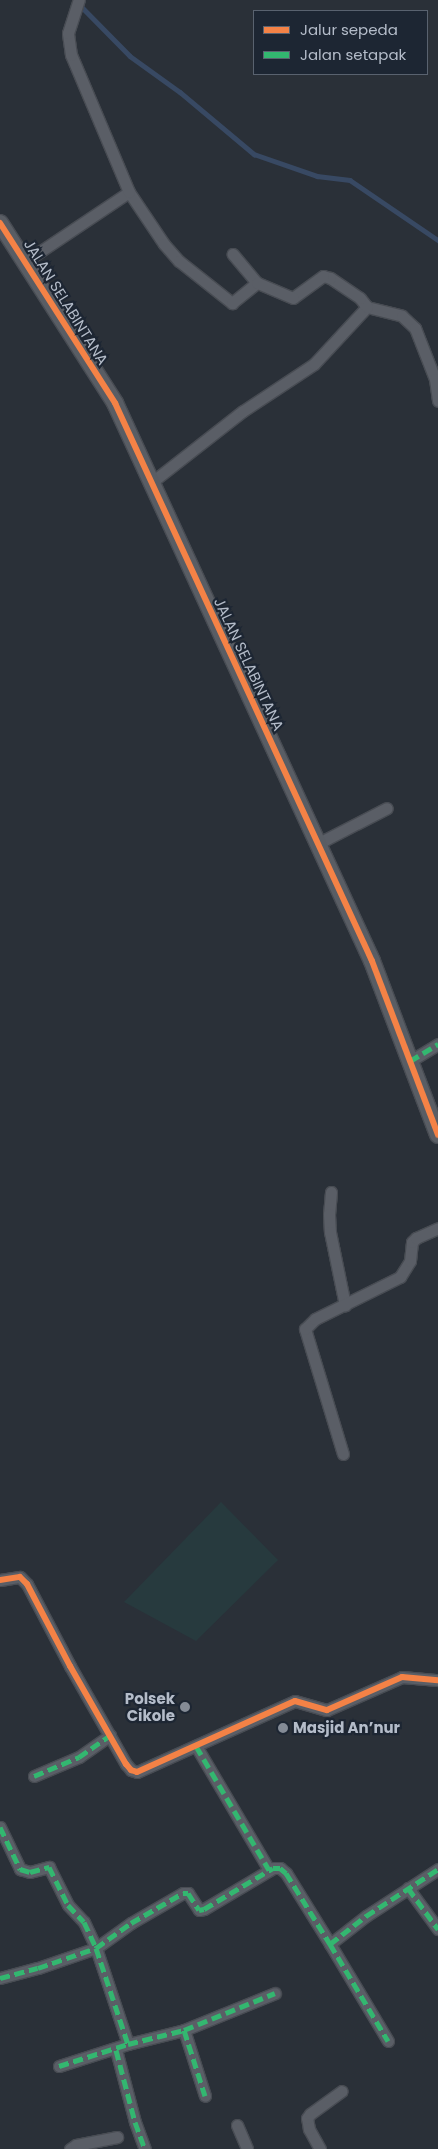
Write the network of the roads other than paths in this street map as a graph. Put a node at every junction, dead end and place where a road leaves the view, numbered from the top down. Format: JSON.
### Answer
{"nodes":[{"id":1,"x":79,"y":0,"type":"edge"},
{"id":2,"x":130,"y":192,"type":"junction"},
{"id":3,"x":0,"y":223,"type":"edge"},
{"id":4,"x":233,"y":254,"type":"dead end"},
{"id":5,"x":26,"y":261,"type":"junction"},
{"id":6,"x":257,"y":282,"type":"junction"},
{"id":7,"x":367,"y":307,"type":"junction"},
{"id":8,"x":438,"y":401,"type":"edge"},
{"id":9,"x":152,"y":482,"type":"junction"},
{"id":10,"x":387,"y":808,"type":"dead end"},
{"id":11,"x":319,"y":843,"type":"junction"},
{"id":12,"x":438,"y":1044,"type":"edge"},
{"id":13,"x":410,"y":1061,"type":"junction"},
{"id":14,"x":438,"y":1135,"type":"edge"},
{"id":15,"x":331,"y":1192,"type":"dead end"},
{"id":16,"x":438,"y":1228,"type":"edge"},
{"id":17,"x":345,"y":1305,"type":"junction"},
{"id":18,"x":343,"y":1454,"type":"dead end"},
{"id":19,"x":0,"y":1580,"type":"edge"},
{"id":20,"x":438,"y":1680,"type":"edge"},
{"id":21,"x":110,"y":1736,"type":"junction"},
{"id":22,"x":196,"y":1746,"type":"junction"},
{"id":23,"x":34,"y":1776,"type":"dead end"},
{"id":24,"x":0,"y":1827,"type":"edge"},
{"id":25,"x":438,"y":1869,"type":"edge"},
{"id":26,"x":269,"y":1870,"type":"junction"},
{"id":27,"x":408,"y":1888,"type":"junction"},
{"id":28,"x":438,"y":1929,"type":"edge"},
{"id":29,"x":330,"y":1944,"type":"junction"},
{"id":30,"x":96,"y":1948,"type":"junction"},
{"id":31,"x":0,"y":1978,"type":"edge"},
{"id":32,"x":275,"y":1993,"type":"dead end"},
{"id":33,"x":184,"y":2030,"type":"junction"},
{"id":34,"x":388,"y":2042,"type":"dead end"},
{"id":35,"x":128,"y":2044,"type":"junction"},
{"id":36,"x":116,"y":2050,"type":"junction"},
{"id":37,"x":59,"y":2066,"type":"dead end"},
{"id":38,"x":342,"y":2091,"type":"dead end"},
{"id":39,"x":205,"y":2096,"type":"dead end"},
{"id":40,"x":237,"y":2125,"type":"dead end"},
{"id":41,"x":117,"y":2137,"type":"dead end"},
{"id":42,"x":70,"y":2149,"type":"edge"},
{"id":43,"x":145,"y":2149,"type":"edge"},
{"id":44,"x":247,"y":2149,"type":"edge"},
{"id":45,"x":320,"y":2149,"type":"edge"}],
"edges":[{"from":1,"to":2,"type":"street"},
{"from":2,"to":5,"type":"street"},
{"from":2,"to":6,"type":"street"},
{"from":3,"to":5,"type":"street","name":"JALAN SELABINTANA"},
{"from":4,"to":6,"type":"street"},
{"from":5,"to":9,"type":"street","name":"JALAN SELABINTANA"},
{"from":6,"to":7,"type":"street"},
{"from":7,"to":8,"type":"street"},
{"from":7,"to":9,"type":"street"},
{"from":9,"to":11,"type":"street","name":"JALAN SELABINTANA"},
{"from":10,"to":11,"type":"street"},
{"from":11,"to":13,"type":"street","name":"JALAN SELABINTANA"},
{"from":12,"to":13,"type":"street"},
{"from":13,"to":14,"type":"street","name":"JALAN SELABINTANA"},
{"from":15,"to":17,"type":"street"},
{"from":16,"to":17,"type":"street"},
{"from":17,"to":18,"type":"street"},
{"from":19,"to":21,"type":"street"},
{"from":20,"to":22,"type":"street"},
{"from":21,"to":22,"type":"street"},
{"from":21,"to":23,"type":"street"},
{"from":22,"to":26,"type":"street"},
{"from":24,"to":30,"type":"street"},
{"from":25,"to":27,"type":"street"},
{"from":26,"to":29,"type":"street"},
{"from":26,"to":30,"type":"street"},
{"from":27,"to":28,"type":"street"},
{"from":27,"to":29,"type":"street"},
{"from":29,"to":34,"type":"street"},
{"from":30,"to":31,"type":"street"},
{"from":30,"to":35,"type":"street"},
{"from":32,"to":33,"type":"street"},
{"from":33,"to":35,"type":"street"},
{"from":33,"to":39,"type":"street"},
{"from":35,"to":36,"type":"street"},
{"from":36,"to":37,"type":"street"},
{"from":36,"to":43,"type":"street"},
{"from":38,"to":45,"type":"street"},
{"from":40,"to":44,"type":"street"},
{"from":41,"to":42,"type":"street"}]}
